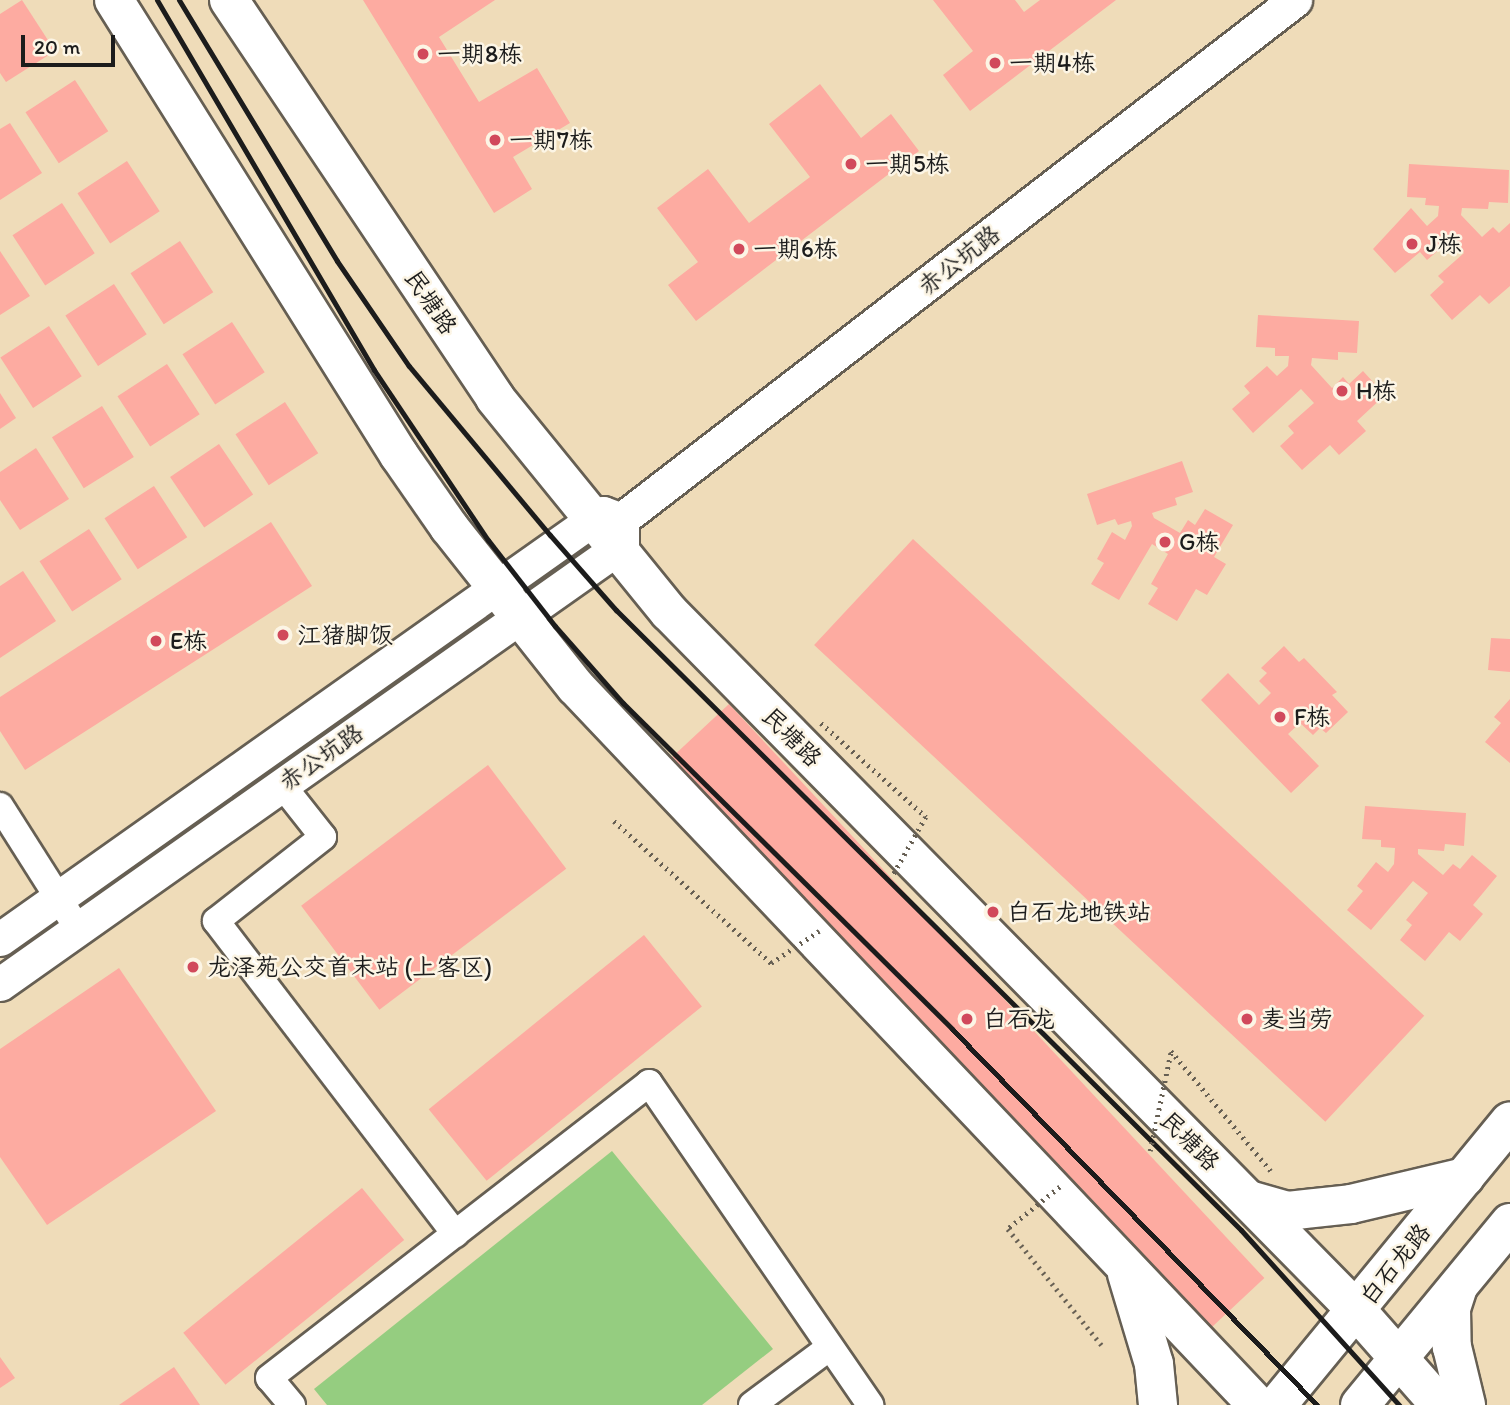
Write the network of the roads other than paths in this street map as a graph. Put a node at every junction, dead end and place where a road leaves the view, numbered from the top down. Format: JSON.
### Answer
{"nodes":[{"id":1,"x":114,"y":0,"type":"edge"},
{"id":2,"x":229,"y":0,"type":"edge"},
{"id":3,"x":1295,"y":0,"type":"edge"},
{"id":4,"x":611,"y":529,"type":"junction"},
{"id":5,"x":509,"y":603,"type":"junction"},
{"id":6,"x":282,"y":785,"type":"junction"},
{"id":7,"x":0,"y":806,"type":"edge"},
{"id":8,"x":59,"y":898,"type":"junction"},
{"id":9,"x":78,"y":929,"type":"junction"},
{"id":10,"x":0,"y":940,"type":"edge"},
{"id":11,"x":0,"y":984,"type":"edge"},
{"id":12,"x":1510,"y":1121,"type":"edge"},
{"id":13,"x":1465,"y":1177,"type":"junction"},
{"id":14,"x":1260,"y":1186,"type":"junction"},
{"id":15,"x":1510,"y":1223,"type":"edge"},
{"id":16,"x":455,"y":1234,"type":"junction"},
{"id":17,"x":1125,"y":1266,"type":"junction"},
{"id":18,"x":1458,"y":1287,"type":"junction"},
{"id":19,"x":1357,"y":1311,"type":"junction"},
{"id":20,"x":830,"y":1347,"type":"junction"},
{"id":21,"x":1399,"y":1358,"type":"junction"},
{"id":22,"x":292,"y":1405,"type":"edge"},
{"id":23,"x":752,"y":1405,"type":"edge"},
{"id":24,"x":870,"y":1405,"type":"edge"},
{"id":25,"x":1158,"y":1405,"type":"edge"},
{"id":26,"x":1257,"y":1405,"type":"edge"},
{"id":27,"x":1277,"y":1405,"type":"edge"},
{"id":28,"x":1360,"y":1405,"type":"edge"},
{"id":29,"x":1440,"y":1405,"type":"edge"},
{"id":30,"x":1466,"y":1405,"type":"edge"}],
"edges":[{"from":1,"to":5,"type":"main road"},
{"from":2,"to":4,"type":"main road","name":"民塘路"},
{"from":3,"to":4,"type":"street","name":"赤公坑路"},
{"from":4,"to":5,"type":"street","name":"赤公坑路"},
{"from":4,"to":14,"type":"main road","name":"民塘路"},
{"from":5,"to":6,"type":"street","name":"赤公坑路"},
{"from":5,"to":8,"type":"street","name":"赤公坑路"},
{"from":5,"to":17,"type":"main road"},
{"from":6,"to":9,"type":"street","name":"赤公坑路"},
{"from":6,"to":16,"type":"street"},
{"from":7,"to":8,"type":"street"},
{"from":8,"to":9,"type":"street"},
{"from":8,"to":10,"type":"street","name":"赤公坑路"},
{"from":9,"to":11,"type":"street","name":"赤公坑路"},
{"from":12,"to":13,"type":"main road","name":"白石龙路"},
{"from":13,"to":14,"type":"main road"},
{"from":13,"to":19,"type":"main road","name":"白石龙路"},
{"from":14,"to":19,"type":"main road","name":"民塘路"},
{"from":15,"to":18,"type":"main road"},
{"from":16,"to":20,"type":"street"},
{"from":16,"to":22,"type":"street"},
{"from":17,"to":25,"type":"main road"},
{"from":17,"to":26,"type":"main road"},
{"from":18,"to":21,"type":"main road"},
{"from":18,"to":30,"type":"main road"},
{"from":19,"to":21,"type":"main road","name":"民塘路"},
{"from":19,"to":27,"type":"main road","name":"白石龙路"},
{"from":20,"to":23,"type":"street"},
{"from":20,"to":24,"type":"street"},
{"from":21,"to":28,"type":"main road"},
{"from":21,"to":29,"type":"main road","name":"民塘路"}]}
